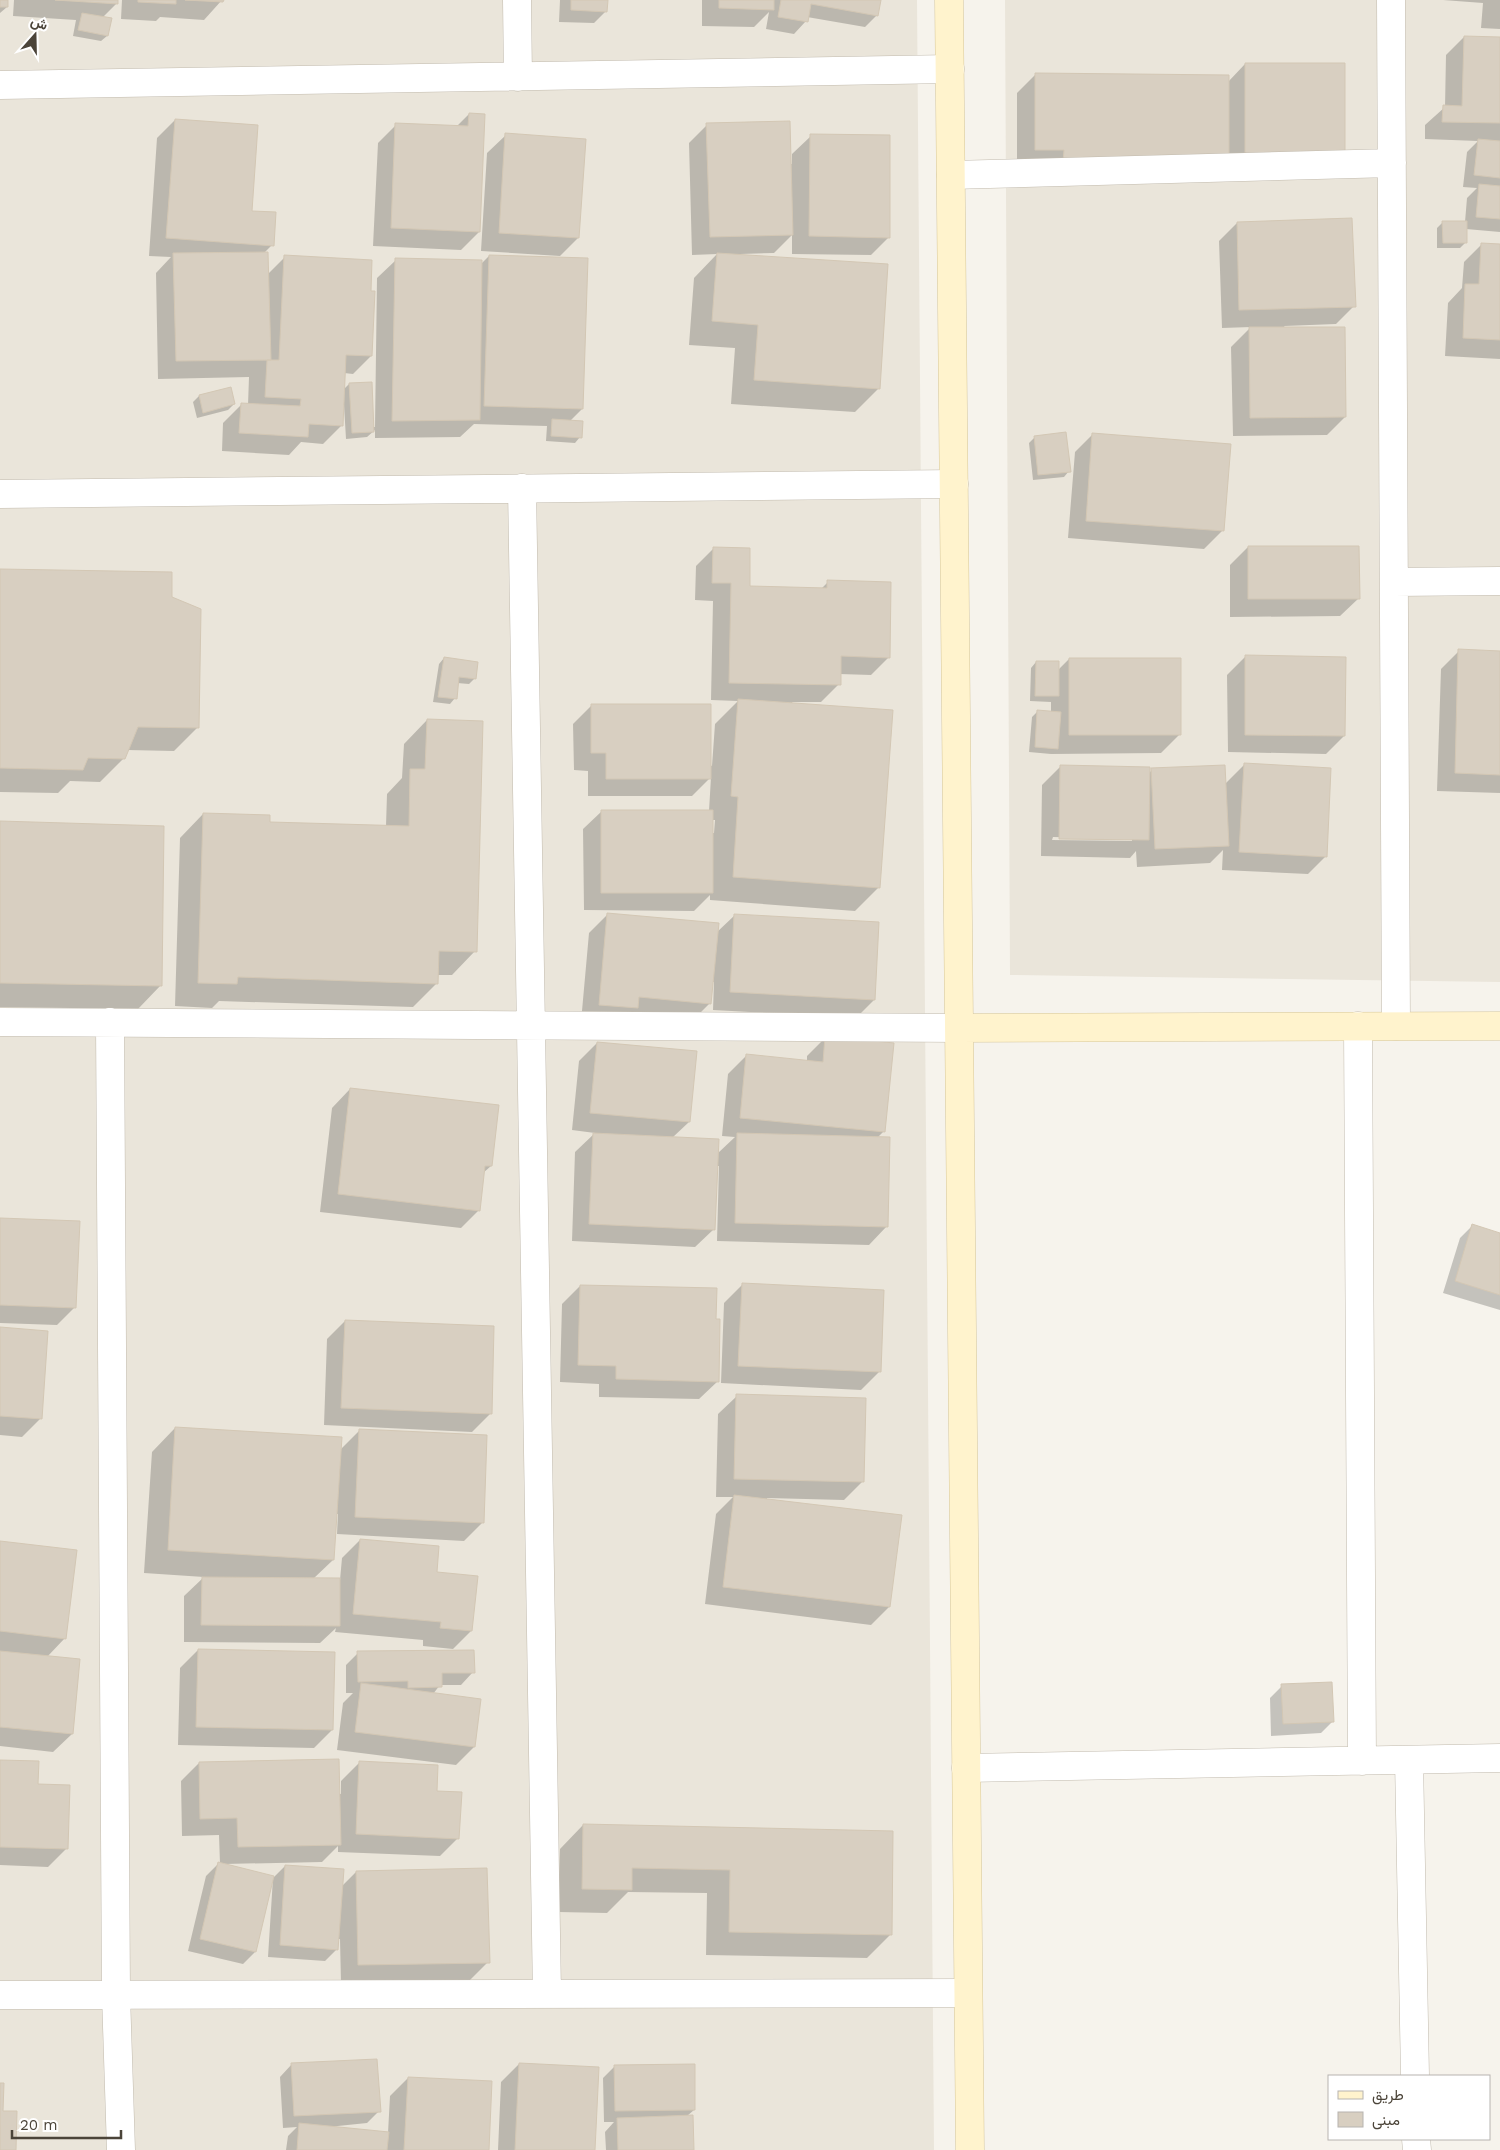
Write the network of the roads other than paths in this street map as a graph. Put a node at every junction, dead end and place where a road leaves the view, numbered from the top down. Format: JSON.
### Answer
{"nodes":[{"id":1,"x":517,"y":0,"type":"edge"},
{"id":2,"x":949,"y":0,"type":"edge"},
{"id":3,"x":1390,"y":0,"type":"edge"},
{"id":4,"x":950,"y":69,"type":"junction"},
{"id":5,"x":518,"y":77,"type":"junction"},
{"id":6,"x":0,"y":85,"type":"edge"},
{"id":7,"x":1392,"y":163,"type":"junction"},
{"id":8,"x":951,"y":175,"type":"junction"},
{"id":9,"x":954,"y":484,"type":"junction"},
{"id":10,"x":522,"y":488,"type":"junction"},
{"id":11,"x":0,"y":494,"type":"edge"},
{"id":12,"x":1500,"y":581,"type":"edge"},
{"id":13,"x":1394,"y":582,"type":"junction"},
{"id":14,"x":0,"y":1022,"type":"edge"},
{"id":15,"x":110,"y":1022,"type":"junction"},
{"id":16,"x":531,"y":1025,"type":"junction"},
{"id":17,"x":1358,"y":1026,"type":"junction"},
{"id":18,"x":1396,"y":1026,"type":"junction"},
{"id":19,"x":1500,"y":1026,"type":"edge"},
{"id":20,"x":959,"y":1028,"type":"junction"},
{"id":21,"x":1500,"y":1758,"type":"edge"},
{"id":22,"x":1410,"y":1760,"type":"junction"},
{"id":23,"x":1362,"y":1761,"type":"junction"},
{"id":24,"x":966,"y":1768,"type":"junction"},
{"id":25,"x":968,"y":1993,"type":"junction"},
{"id":26,"x":547,"y":1994,"type":"junction"},
{"id":27,"x":0,"y":1995,"type":"edge"},
{"id":28,"x":116,"y":1995,"type":"junction"},
{"id":29,"x":1415,"y":2075,"type":"edge"},
{"id":30,"x":121,"y":2150,"type":"edge"},
{"id":31,"x":970,"y":2150,"type":"edge"}],
"edges":[{"from":1,"to":5,"type":"street"},
{"from":2,"to":4,"type":"street"},
{"from":3,"to":7,"type":"street"},
{"from":4,"to":5,"type":"street"},
{"from":4,"to":8,"type":"street"},
{"from":5,"to":6,"type":"street"},
{"from":7,"to":8,"type":"street"},
{"from":7,"to":13,"type":"street"},
{"from":8,"to":9,"type":"street"},
{"from":9,"to":10,"type":"street"},
{"from":9,"to":20,"type":"street"},
{"from":10,"to":11,"type":"street"},
{"from":10,"to":16,"type":"street"},
{"from":12,"to":13,"type":"street"},
{"from":13,"to":18,"type":"street"},
{"from":14,"to":15,"type":"street"},
{"from":15,"to":16,"type":"street"},
{"from":15,"to":28,"type":"street"},
{"from":16,"to":20,"type":"street"},
{"from":16,"to":26,"type":"street"},
{"from":17,"to":18,"type":"street"},
{"from":17,"to":20,"type":"street"},
{"from":17,"to":23,"type":"street"},
{"from":18,"to":19,"type":"street"},
{"from":20,"to":24,"type":"street"},
{"from":21,"to":22,"type":"street"},
{"from":22,"to":23,"type":"street"},
{"from":22,"to":29,"type":"street"},
{"from":23,"to":24,"type":"street"},
{"from":24,"to":25,"type":"street"},
{"from":25,"to":26,"type":"street"},
{"from":25,"to":31,"type":"street"},
{"from":26,"to":28,"type":"street"},
{"from":27,"to":28,"type":"street"},
{"from":28,"to":30,"type":"street"}]}
